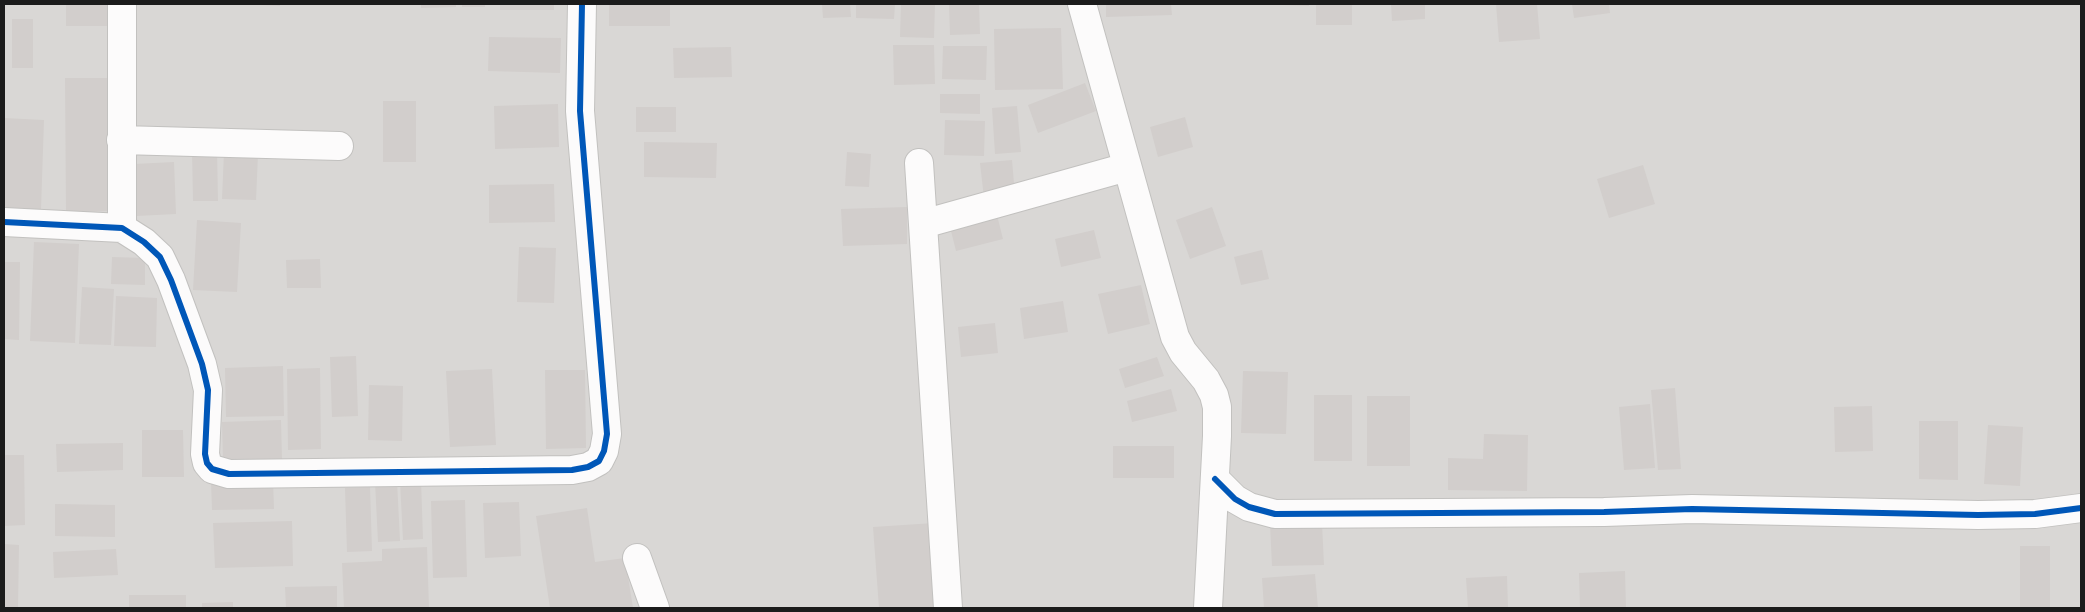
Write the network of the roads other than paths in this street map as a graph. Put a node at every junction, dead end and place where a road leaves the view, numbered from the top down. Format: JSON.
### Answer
{"nodes":[{"id":1,"x":122,"y":4,"type":"edge"},
{"id":2,"x":582,"y":4,"type":"edge"},
{"id":3,"x":1082,"y":4,"type":"edge"},
{"id":4,"x":121,"y":140,"type":"junction"},
{"id":5,"x":339,"y":146,"type":"dead end"},
{"id":6,"x":919,"y":163,"type":"dead end"},
{"id":7,"x":1127,"y":167,"type":"junction"},
{"id":8,"x":4,"y":222,"type":"edge"},
{"id":9,"x":923,"y":224,"type":"junction"},
{"id":10,"x":122,"y":228,"type":"junction"},
{"id":11,"x":1215,"y":479,"type":"junction"},
{"id":12,"x":2081,"y":508,"type":"edge"},
{"id":13,"x":637,"y":558,"type":"dead end"},
{"id":14,"x":655,"y":608,"type":"edge"},
{"id":15,"x":948,"y":608,"type":"edge"},
{"id":16,"x":1208,"y":608,"type":"edge"}],
"edges":[{"from":1,"to":4,"type":"street"},
{"from":2,"to":10,"type":"street"},
{"from":3,"to":7,"type":"street"},
{"from":4,"to":5,"type":"street"},
{"from":4,"to":10,"type":"street"},
{"from":6,"to":9,"type":"street"},
{"from":7,"to":9,"type":"street"},
{"from":7,"to":11,"type":"street"},
{"from":8,"to":10,"type":"street"},
{"from":9,"to":15,"type":"street"},
{"from":11,"to":12,"type":"street"},
{"from":11,"to":16,"type":"street"},
{"from":13,"to":14,"type":"street"}]}
